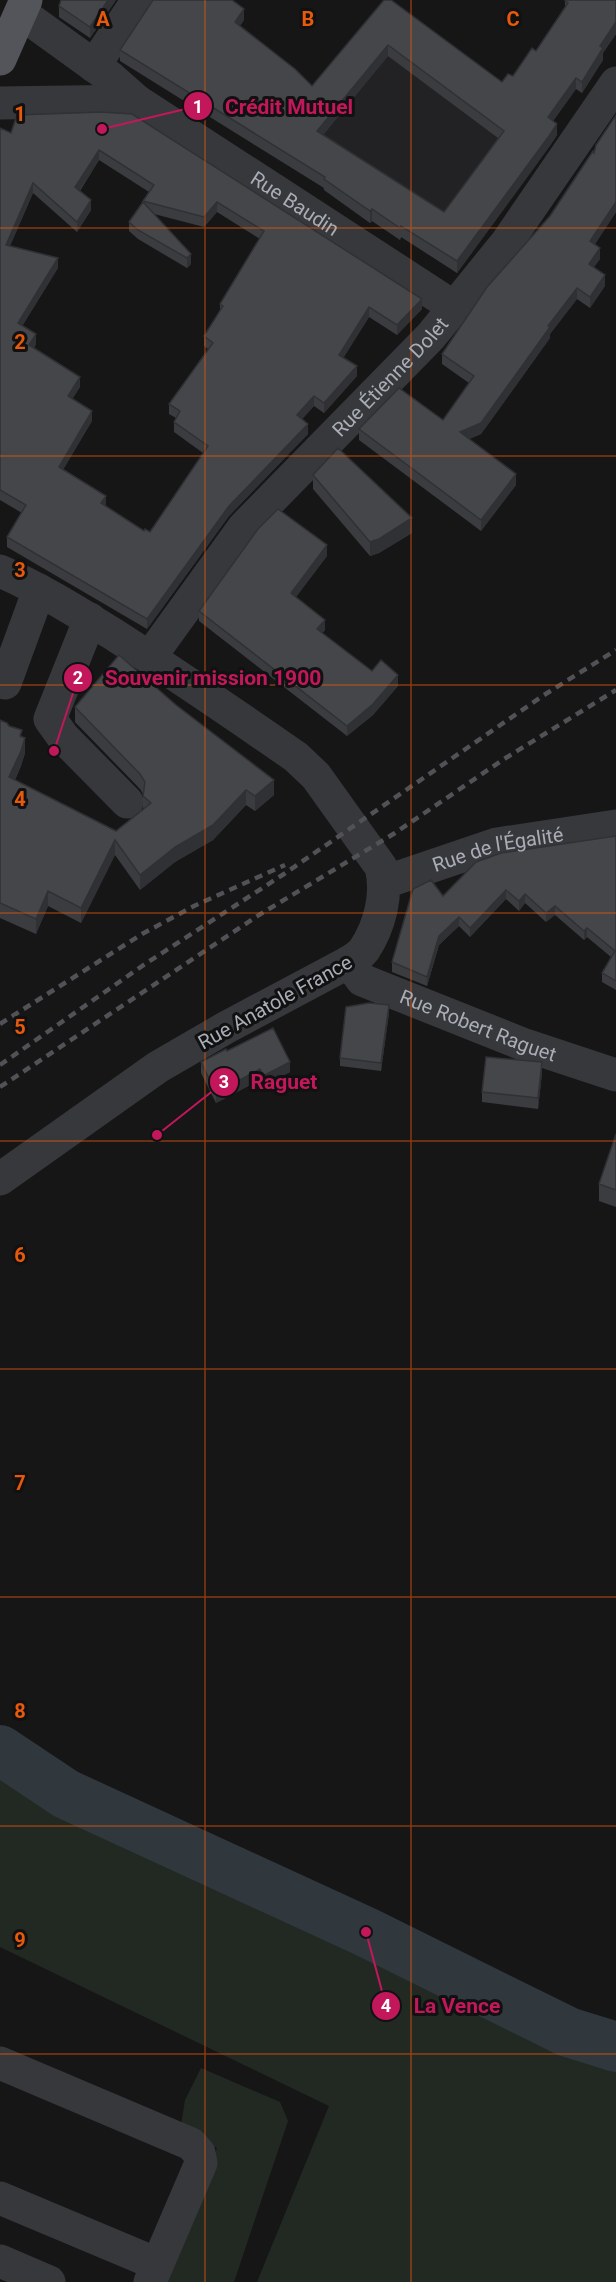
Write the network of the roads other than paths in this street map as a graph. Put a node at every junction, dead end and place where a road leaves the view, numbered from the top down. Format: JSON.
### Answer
{"nodes":[{"id":1,"x":138,"y":0,"type":"edge"},
{"id":2,"x":23,"y":6,"type":"edge"},
{"id":3,"x":0,"y":59,"type":"edge"},
{"id":4,"x":94,"y":66,"type":"junction"},
{"id":5,"x":616,"y":83,"type":"edge"},
{"id":6,"x":137,"y":101,"type":"junction"},
{"id":7,"x":0,"y":103,"type":"edge"},
{"id":8,"x":454,"y":307,"type":"junction"},
{"id":9,"x":0,"y":571,"type":"edge"},
{"id":10,"x":39,"y":590,"type":"junction"},
{"id":11,"x":90,"y":619,"type":"junction"},
{"id":12,"x":150,"y":657,"type":"junction"},
{"id":13,"x":5,"y":683,"type":"dead end"},
{"id":14,"x":127,"y":802,"type":"dead end"},
{"id":15,"x":616,"y":826,"type":"edge"},
{"id":16,"x":383,"y":875,"type":"junction"},
{"id":17,"x":349,"y":962,"type":"junction"},
{"id":18,"x":616,"y":1075,"type":"edge"},
{"id":19,"x":0,"y":1179,"type":"edge"},
{"id":20,"x":0,"y":2063,"type":"edge"},
{"id":21,"x":0,"y":2198,"type":"edge"},
{"id":22,"x":0,"y":2261,"type":"edge"},
{"id":23,"x":153,"y":2273,"type":"edge"},
{"id":24,"x":49,"y":2282,"type":"edge"}],
"edges":[{"from":1,"to":4,"type":"street"},
{"from":2,"to":3,"type":"main road"},
{"from":2,"to":4,"type":"street","name":"Rue Baudin"},
{"from":4,"to":6,"type":"street","name":"Rue Baudin"},
{"from":5,"to":8,"type":"street","name":"Rue Étienne Dolet"},
{"from":6,"to":7,"type":"street"},
{"from":6,"to":8,"type":"street","name":"Rue Baudin"},
{"from":8,"to":12,"type":"street","name":"Rue Étienne Dolet"},
{"from":9,"to":10,"type":"street"},
{"from":10,"to":11,"type":"street"},
{"from":10,"to":13,"type":"street"},
{"from":11,"to":12,"type":"street"},
{"from":11,"to":14,"type":"street"},
{"from":12,"to":16,"type":"street"},
{"from":15,"to":16,"type":"street","name":"Rue de l'Égalité"},
{"from":16,"to":17,"type":"street","name":"Rue Anatole France"},
{"from":17,"to":18,"type":"street","name":"Rue Robert Raguet"},
{"from":17,"to":19,"type":"street","name":"Rue Anatole France"},
{"from":20,"to":23,"type":"street"},
{"from":21,"to":23,"type":"street"},
{"from":22,"to":24,"type":"street"}]}
